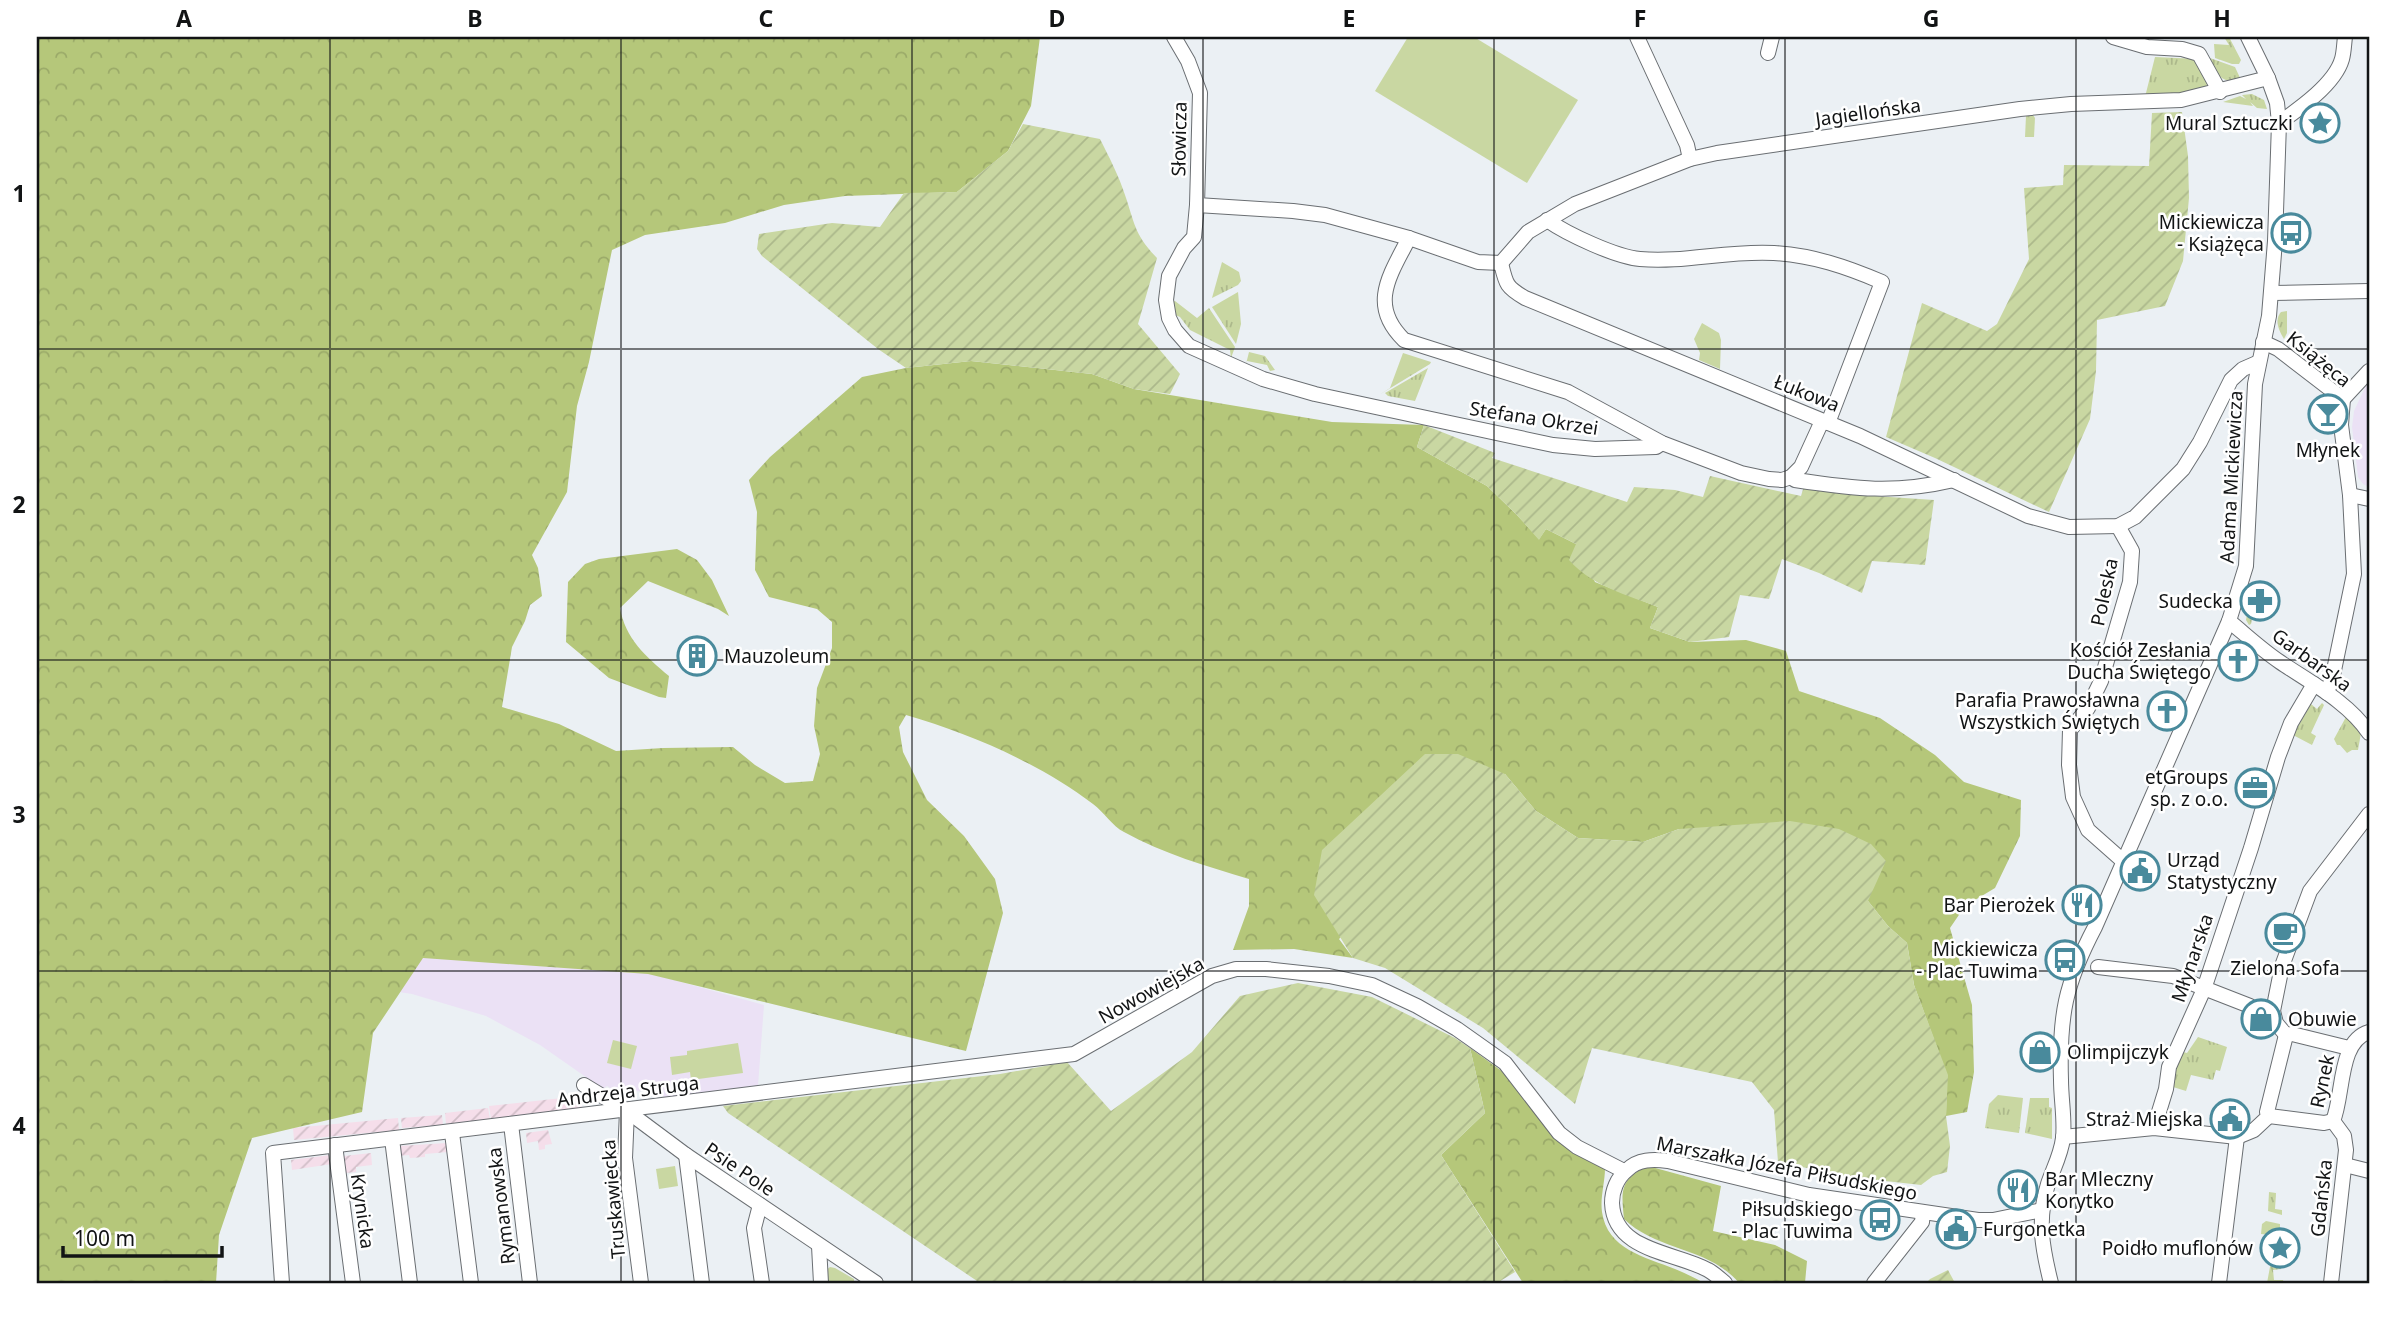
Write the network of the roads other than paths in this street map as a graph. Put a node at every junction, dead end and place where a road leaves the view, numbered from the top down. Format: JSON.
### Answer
{"nodes":[{"id":1,"x":1174,"y":37,"type":"edge"},
{"id":2,"x":1637,"y":37,"type":"edge"},
{"id":3,"x":1772,"y":37,"type":"edge"},
{"id":4,"x":2113,"y":37,"type":"edge"},
{"id":5,"x":2248,"y":37,"type":"edge"},
{"id":6,"x":2346,"y":37,"type":"edge"},
{"id":7,"x":1768,"y":53,"type":"dead end"},
{"id":8,"x":2269,"y":78,"type":"junction"},
{"id":9,"x":2220,"y":92,"type":"junction"},
{"id":10,"x":2279,"y":123,"type":"junction"},
{"id":11,"x":1690,"y":159,"type":"junction"},
{"id":12,"x":1197,"y":205,"type":"junction"},
{"id":13,"x":1547,"y":220,"type":"junction"},
{"id":14,"x":1409,"y":238,"type":"junction"},
{"id":15,"x":1501,"y":263,"type":"junction"},
{"id":16,"x":2369,"y":291,"type":"edge"},
{"id":17,"x":2271,"y":293,"type":"junction"},
{"id":18,"x":2263,"y":342,"type":"junction"},
{"id":19,"x":2259,"y":362,"type":"junction"},
{"id":20,"x":2369,"y":371,"type":"edge"},
{"id":21,"x":2343,"y":399,"type":"junction"},
{"id":22,"x":1825,"y":422,"type":"junction"},
{"id":23,"x":1662,"y":443,"type":"junction"},
{"id":24,"x":1791,"y":477,"type":"junction"},
{"id":25,"x":1954,"y":480,"type":"junction"},
{"id":26,"x":2350,"y":495,"type":"junction"},
{"id":27,"x":2369,"y":499,"type":"edge"},
{"id":28,"x":2118,"y":526,"type":"junction"},
{"id":29,"x":2229,"y":621,"type":"junction"},
{"id":30,"x":2314,"y":684,"type":"junction"},
{"id":31,"x":2327,"y":693,"type":"junction"},
{"id":32,"x":2369,"y":733,"type":"edge"},
{"id":33,"x":2369,"y":814,"type":"edge"},
{"id":34,"x":2123,"y":861,"type":"junction"},
{"id":35,"x":2098,"y":967,"type":"dead end"},
{"id":36,"x":2204,"y":989,"type":"junction"},
{"id":37,"x":2250,"y":1006,"type":"dead end"},
{"id":38,"x":2369,"y":1032,"type":"edge"},
{"id":39,"x":2286,"y":1035,"type":"junction"},
{"id":40,"x":2349,"y":1048,"type":"junction"},
{"id":41,"x":926,"y":1073,"type":"joint"},
{"id":42,"x":584,"y":1085,"type":"dead end"},
{"id":43,"x":627,"y":1111,"type":"junction"},
{"id":44,"x":2269,"y":1116,"type":"junction"},
{"id":45,"x":2333,"y":1121,"type":"junction"},
{"id":46,"x":511,"y":1124,"type":"junction"},
{"id":47,"x":2154,"y":1128,"type":"junction"},
{"id":48,"x":452,"y":1133,"type":"junction"},
{"id":49,"x":2237,"y":1137,"type":"junction"},
{"id":50,"x":2063,"y":1138,"type":"junction"},
{"id":51,"x":392,"y":1139,"type":"junction"},
{"id":52,"x":335,"y":1145,"type":"junction"},
{"id":53,"x":686,"y":1155,"type":"junction"},
{"id":54,"x":2344,"y":1165,"type":"junction"},
{"id":55,"x":1624,"y":1171,"type":"junction"},
{"id":56,"x":2369,"y":1171,"type":"edge"},
{"id":57,"x":760,"y":1205,"type":"junction"},
{"id":58,"x":2042,"y":1210,"type":"junction"},
{"id":59,"x":1923,"y":1213,"type":"junction"},
{"id":60,"x":819,"y":1246,"type":"junction"},
{"id":61,"x":282,"y":1283,"type":"edge"},
{"id":62,"x":353,"y":1283,"type":"edge"},
{"id":63,"x":410,"y":1283,"type":"edge"},
{"id":64,"x":471,"y":1283,"type":"edge"},
{"id":65,"x":530,"y":1283,"type":"edge"},
{"id":66,"x":641,"y":1283,"type":"edge"},
{"id":67,"x":702,"y":1283,"type":"edge"},
{"id":68,"x":762,"y":1283,"type":"edge"},
{"id":69,"x":821,"y":1283,"type":"edge"},
{"id":70,"x":876,"y":1283,"type":"edge"},
{"id":71,"x":1725,"y":1283,"type":"edge"},
{"id":72,"x":1874,"y":1283,"type":"edge"},
{"id":73,"x":2051,"y":1283,"type":"edge"},
{"id":74,"x":2219,"y":1283,"type":"edge"},
{"id":75,"x":2332,"y":1283,"type":"edge"}],
"edges":[{"from":1,"to":12,"type":"street","name":"Słowicza"},
{"from":2,"to":11,"type":"street"},
{"from":3,"to":7,"type":"street"},
{"from":4,"to":9,"type":"street"},
{"from":5,"to":8,"type":"street","name":"Adama Mickiewicza"},
{"from":6,"to":10,"type":"street"},
{"from":8,"to":9,"type":"street","name":"Jagiellońska"},
{"from":8,"to":10,"type":"street","name":"Adama Mickiewicza"},
{"from":9,"to":11,"type":"street","name":"Jagiellońska"},
{"from":10,"to":17,"type":"street","name":"Adama Mickiewicza"},
{"from":11,"to":13,"type":"street","name":"Jagiellońska"},
{"from":12,"to":14,"type":"street"},
{"from":12,"to":23,"type":"street","name":"Stefana Okrzei"},
{"from":13,"to":15,"type":"street","name":"Jagiellońska"},
{"from":13,"to":22,"type":"street"},
{"from":14,"to":15,"type":"street"},
{"from":14,"to":23,"type":"street","name":"Stefana Okrzei"},
{"from":15,"to":22,"type":"street","name":"Łukowa"},
{"from":16,"to":17,"type":"street"},
{"from":17,"to":18,"type":"street","name":"Adama Mickiewicza"},
{"from":18,"to":19,"type":"street","name":"Adama Mickiewicza"},
{"from":18,"to":21,"type":"street","name":"Książęca"},
{"from":19,"to":28,"type":"street"},
{"from":19,"to":29,"type":"street","name":"Adama Mickiewicza"},
{"from":20,"to":21,"type":"street"},
{"from":21,"to":26,"type":"street","name":"Książęca"},
{"from":22,"to":24,"type":"street"},
{"from":22,"to":25,"type":"street","name":"Łukowa"},
{"from":23,"to":24,"type":"street"},
{"from":24,"to":25,"type":"street"},
{"from":25,"to":28,"type":"street","name":"Łukowa"},
{"from":26,"to":27,"type":"street"},
{"from":26,"to":31,"type":"street"},
{"from":28,"to":34,"type":"street","name":"Poleska"},
{"from":29,"to":30,"type":"street","name":"Garbarska"},
{"from":29,"to":34,"type":"street","name":"Adama Mickiewicza"},
{"from":30,"to":31,"type":"street","name":"Garbarska"},
{"from":30,"to":36,"type":"street","name":"Młynarska"},
{"from":31,"to":32,"type":"street","name":"Garbarska"},
{"from":33,"to":39,"type":"street"},
{"from":34,"to":50,"type":"street","name":"Adama Mickiewicza"},
{"from":35,"to":36,"type":"street"},
{"from":36,"to":37,"type":"street"},
{"from":36,"to":47,"type":"street","name":"Młynarska"},
{"from":38,"to":40,"type":"street"},
{"from":39,"to":40,"type":"street","name":"Rynek"},
{"from":39,"to":44,"type":"street"},
{"from":40,"to":45,"type":"street","name":"Rynek"},
{"from":41,"to":43,"type":"street","name":"Andrzeja Struga"},
{"from":41,"to":55,"type":"street","name":"Nowowiejska"},
{"from":42,"to":43,"type":"street","name":"Psie Pole"},
{"from":43,"to":46,"type":"street","name":"Andrzeja Struga"},
{"from":43,"to":53,"type":"street","name":"Psie Pole"},
{"from":43,"to":66,"type":"street","name":"Truskawiecka"},
{"from":44,"to":45,"type":"street","name":"Rynek"},
{"from":44,"to":49,"type":"street"},
{"from":45,"to":54,"type":"street","name":"Gdańska"},
{"from":46,"to":48,"type":"street","name":"Andrzeja Struga"},
{"from":46,"to":65,"type":"street","name":"Rymanowska"},
{"from":47,"to":49,"type":"street"},
{"from":47,"to":50,"type":"street"},
{"from":48,"to":51,"type":"street","name":"Andrzeja Struga"},
{"from":48,"to":64,"type":"street"},
{"from":49,"to":74,"type":"street"},
{"from":50,"to":58,"type":"street","name":"Adama Mickiewicza"},
{"from":51,"to":52,"type":"street","name":"Andrzeja Struga"},
{"from":51,"to":63,"type":"street"},
{"from":52,"to":61,"type":"street","name":"Andrzeja Struga"},
{"from":52,"to":62,"type":"street","name":"Krynicka"},
{"from":53,"to":57,"type":"street","name":"Psie Pole"},
{"from":53,"to":67,"type":"street"},
{"from":54,"to":56,"type":"street"},
{"from":54,"to":75,"type":"street","name":"Gdańska"},
{"from":55,"to":59,"type":"street","name":"Marszałka Józefa Piłsudskiego"},
{"from":55,"to":71,"type":"street"},
{"from":57,"to":60,"type":"street","name":"Psie Pole"},
{"from":57,"to":68,"type":"street"},
{"from":58,"to":59,"type":"street","name":"Marszałka Józefa Piłsudskiego"},
{"from":58,"to":73,"type":"street","name":"Adama Mickiewicza"},
{"from":59,"to":72,"type":"street"},
{"from":60,"to":69,"type":"street"},
{"from":60,"to":70,"type":"street","name":"Psie Pole"}]}
